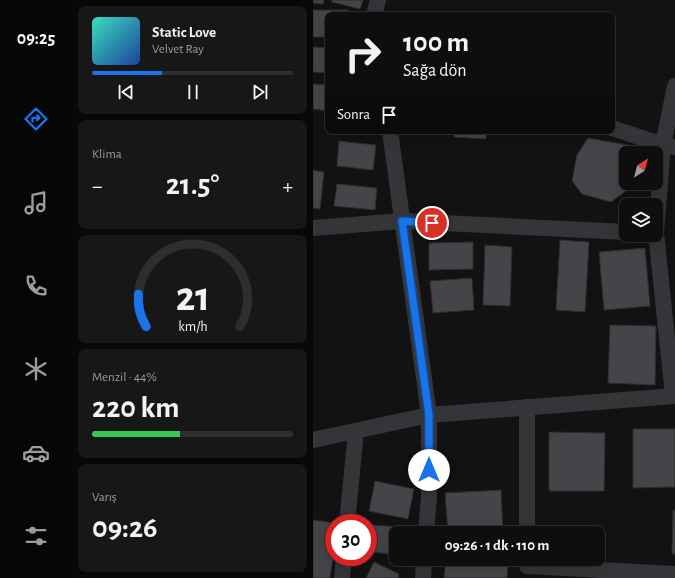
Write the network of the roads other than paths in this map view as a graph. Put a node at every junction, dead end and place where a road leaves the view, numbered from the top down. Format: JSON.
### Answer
{"nodes":[{"id":1,"x":378,"y":0,"type":"edge"},
{"id":2,"x":375,"y":12,"type":"edge"},
{"id":3,"x":675,"y":86,"type":"edge"},
{"id":4,"x":615,"y":129,"type":"edge"},
{"id":5,"x":390,"y":134,"type":"edge"},
{"id":6,"x":669,"y":146,"type":"edge"},
{"id":7,"x":661,"y":198,"type":"edge"},
{"id":8,"x":402,"y":221,"type":"junction"},
{"id":9,"x":313,"y":228,"type":"edge"},
{"id":10,"x":619,"y":232,"type":"edge"},
{"id":11,"x":657,"y":242,"type":"edge"},
{"id":12,"x":674,"y":396,"type":"edge"},
{"id":13,"x":527,"y":407,"type":"junction"},
{"id":14,"x":429,"y":415,"type":"junction"},
{"id":15,"x":356,"y":431,"type":"junction"},
{"id":16,"x":313,"y":440,"type":"edge"},
{"id":17,"x":348,"y":514,"type":"edge"},
{"id":18,"x":427,"y":526,"type":"edge"},
{"id":19,"x":527,"y":526,"type":"edge"},
{"id":20,"x":343,"y":566,"type":"edge"},
{"id":21,"x":424,"y":566,"type":"edge"},
{"id":22,"x":526,"y":568,"type":"edge"},
{"id":23,"x":675,"y":574,"type":"edge"},
{"id":24,"x":342,"y":578,"type":"edge"},
{"id":25,"x":423,"y":578,"type":"edge"}],
"edges":[{"from":1,"to":2,"type":"street"},
{"from":3,"to":6,"type":"street"},
{"from":4,"to":6,"type":"street"},
{"from":5,"to":8,"type":"street"},
{"from":6,"to":7,"type":"street"},
{"from":8,"to":9,"type":"street"},
{"from":8,"to":10,"type":"street"},
{"from":8,"to":14,"type":"street"},
{"from":11,"to":12,"type":"street"},
{"from":12,"to":13,"type":"street"},
{"from":13,"to":14,"type":"street"},
{"from":13,"to":19,"type":"street"},
{"from":14,"to":15,"type":"street"},
{"from":14,"to":18,"type":"street"},
{"from":15,"to":16,"type":"street"},
{"from":15,"to":17,"type":"street"},
{"from":20,"to":24,"type":"street"},
{"from":21,"to":25,"type":"street"},
{"from":22,"to":23,"type":"street"}]}
